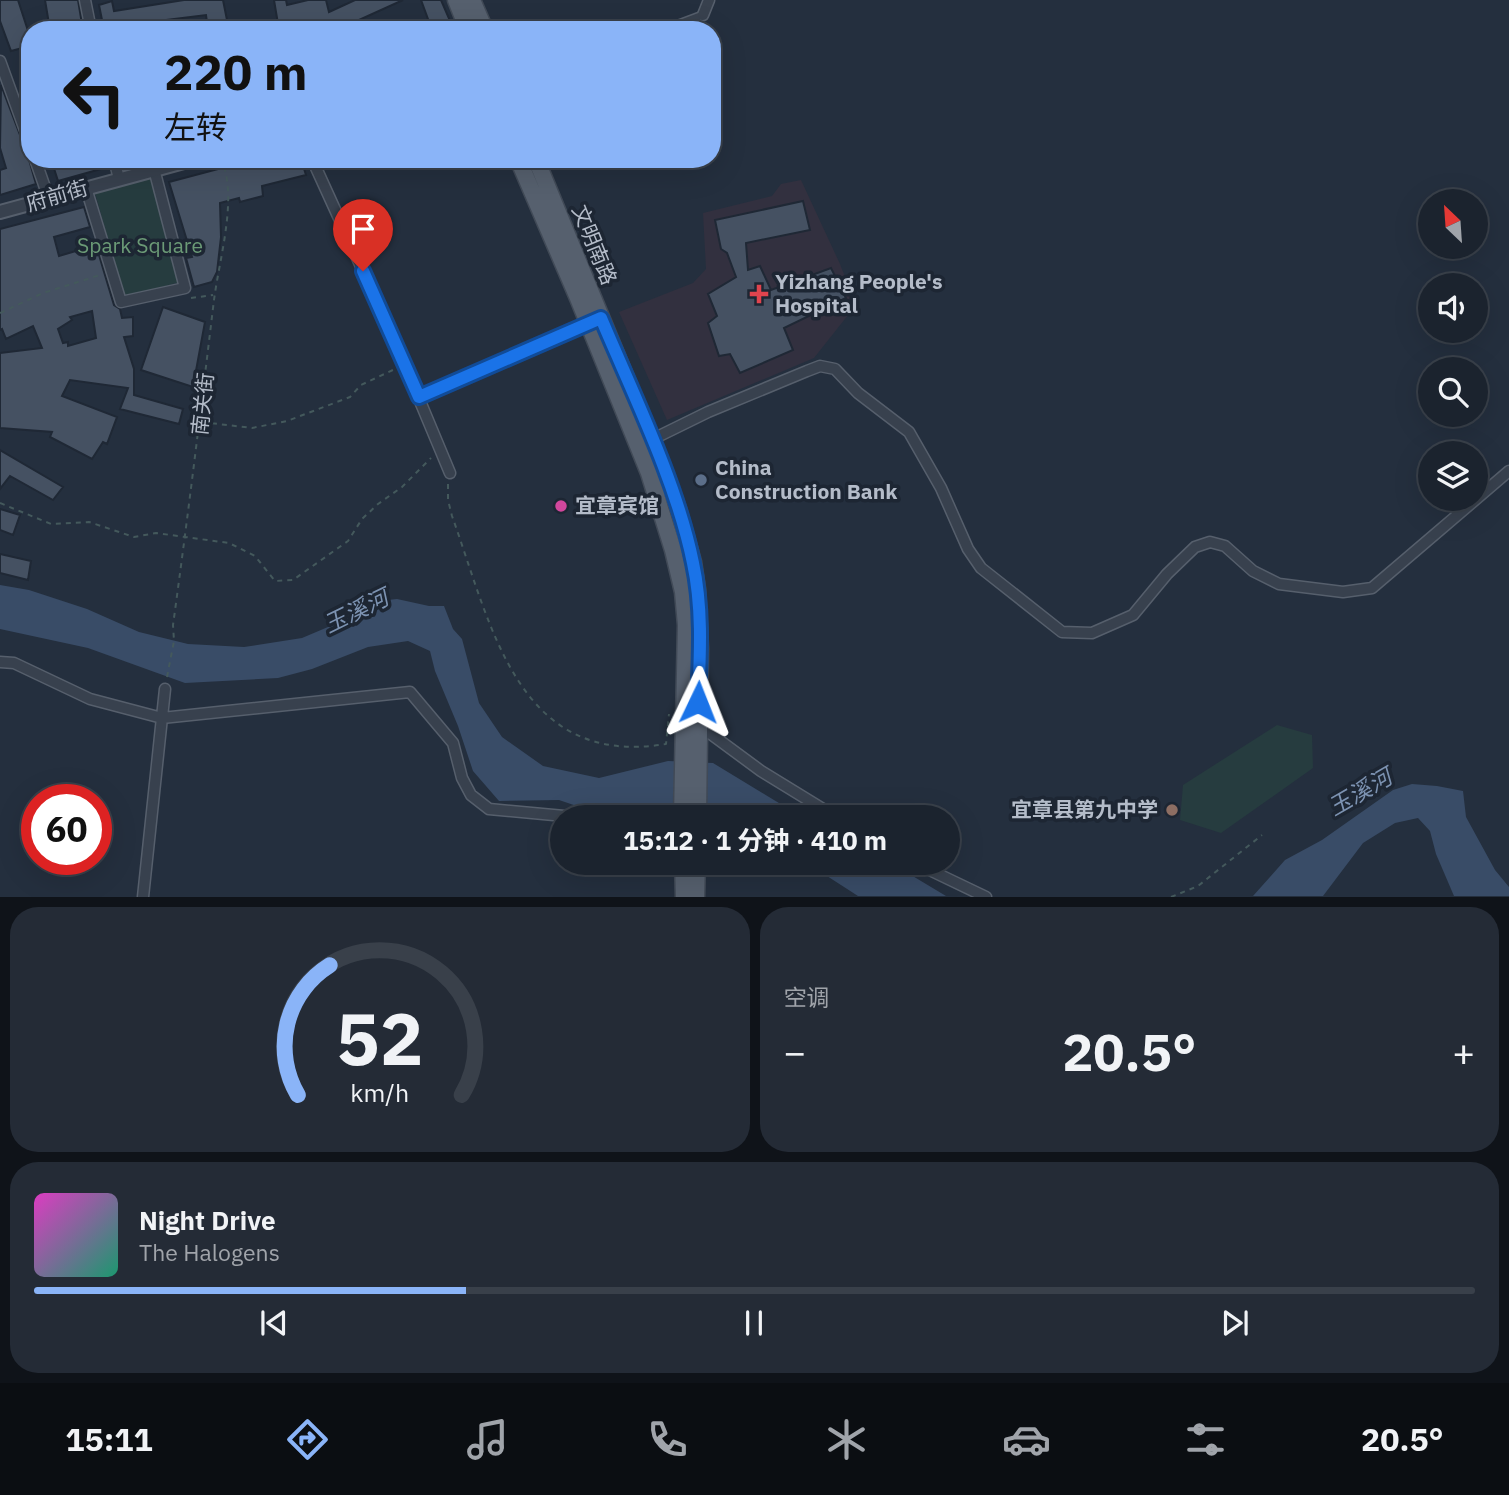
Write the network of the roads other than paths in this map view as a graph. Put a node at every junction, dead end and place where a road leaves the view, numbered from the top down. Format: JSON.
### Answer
{"nodes":[{"id":1,"x":85,"y":0,"type":"edge"},
{"id":2,"x":456,"y":0,"type":"edge"},
{"id":3,"x":472,"y":0,"type":"edge"},
{"id":4,"x":709,"y":0,"type":"edge"},
{"id":5,"x":703,"y":15,"type":"joint"},
{"id":6,"x":89,"y":21,"type":"edge"},
{"id":7,"x":464,"y":21,"type":"edge"},
{"id":8,"x":481,"y":21,"type":"edge"},
{"id":9,"x":687,"y":21,"type":"edge"},
{"id":10,"x":0,"y":61,"type":"edge"},
{"id":11,"x":21,"y":119,"type":"edge"},
{"id":12,"x":38,"y":168,"type":"edge"},
{"id":13,"x":116,"y":168,"type":"edge"},
{"id":14,"x":158,"y":168,"type":"edge"},
{"id":15,"x":316,"y":168,"type":"edge"},
{"id":16,"x":522,"y":168,"type":"edge"},
{"id":17,"x":539,"y":168,"type":"edge"},
{"id":18,"x":154,"y":169,"type":"junction"},
{"id":19,"x":119,"y":178,"type":"junction"},
{"id":20,"x":86,"y":188,"type":"junction"},
{"id":21,"x":49,"y":199,"type":"junction"},
{"id":22,"x":0,"y":212,"type":"edge"},
{"id":23,"x":594,"y":321,"type":"junction"},
{"id":24,"x":419,"y":397,"type":"junction"},
{"id":25,"x":651,"y":440,"type":"junction"},
{"id":26,"x":1509,"y":471,"type":"edge"},
{"id":27,"x":450,"y":472,"type":"road end"},
{"id":28,"x":0,"y":662,"type":"edge"},
{"id":29,"x":165,"y":689,"type":"road end"},
{"id":30,"x":162,"y":718,"type":"junction"},
{"id":31,"x":700,"y":726,"type":"junction"},
{"id":32,"x":682,"y":805,"type":"edge"},
{"id":33,"x":698,"y":805,"type":"edge"},
{"id":34,"x":816,"y":805,"type":"edge"},
{"id":35,"x":550,"y":815,"type":"edge"},
{"id":36,"x":686,"y":875,"type":"edge"},
{"id":37,"x":690,"y":875,"type":"edge"},
{"id":38,"x":940,"y":875,"type":"edge"},
{"id":39,"x":143,"y":897,"type":"edge"},
{"id":40,"x":684,"y":897,"type":"edge"},
{"id":41,"x":696,"y":897,"type":"edge"},
{"id":42,"x":986,"y":897,"type":"edge"}],
"edges":[{"from":1,"to":6,"type":"street"},
{"from":2,"to":7,"type":"main road"},
{"from":3,"to":8,"type":"main road"},
{"from":4,"to":5,"type":"street"},
{"from":5,"to":9,"type":"street"},
{"from":10,"to":11,"type":"street"},
{"from":12,"to":21,"type":"street"},
{"from":13,"to":19,"type":"street"},
{"from":14,"to":18,"type":"street","name":"府前街"},
{"from":15,"to":24,"type":"street"},
{"from":16,"to":23,"type":"main road"},
{"from":17,"to":23,"type":"main road","name":"文明南路"},
{"from":18,"to":19,"type":"street","name":"府前街"},
{"from":18,"to":20,"type":"street"},
{"from":19,"to":20,"type":"street","name":"府前街"},
{"from":20,"to":21,"type":"street","name":"府前街"},
{"from":21,"to":22,"type":"street","name":"府前街"},
{"from":23,"to":24,"type":"lane"},
{"from":23,"to":25,"type":"main road","name":"文明南路"},
{"from":23,"to":32,"type":"main road"},
{"from":24,"to":27,"type":"street"},
{"from":25,"to":26,"type":"street"},
{"from":25,"to":31,"type":"main road","name":"文明南路"},
{"from":28,"to":30,"type":"street"},
{"from":29,"to":30,"type":"street"},
{"from":30,"to":35,"type":"street"},
{"from":30,"to":39,"type":"street"},
{"from":31,"to":33,"type":"main road","name":"文明南路"},
{"from":31,"to":34,"type":"street"},
{"from":36,"to":40,"type":"main road"},
{"from":37,"to":41,"type":"main road"},
{"from":38,"to":42,"type":"street"}]}
